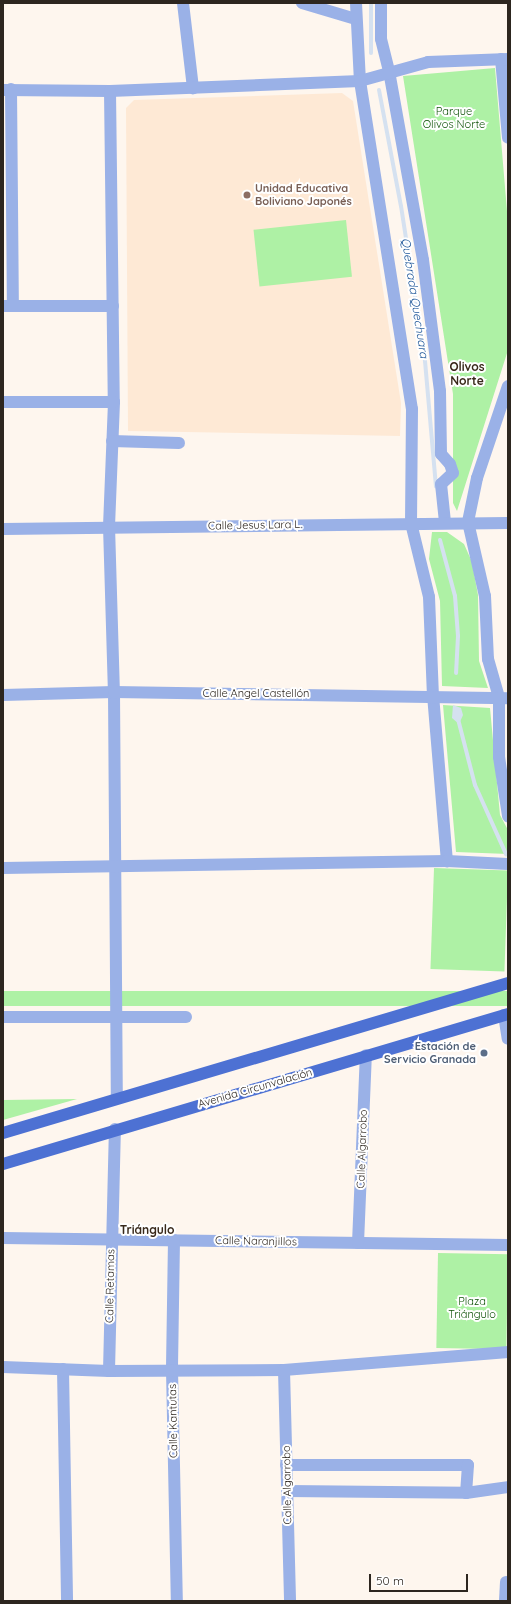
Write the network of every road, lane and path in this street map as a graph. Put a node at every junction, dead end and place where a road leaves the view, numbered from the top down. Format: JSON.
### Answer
{"nodes":[{"id":1,"x":183,"y":3,"type":"edge"},
{"id":2,"x":302,"y":3,"type":"edge"},
{"id":3,"x":356,"y":3,"type":"edge"},
{"id":4,"x":381,"y":3,"type":"edge"},
{"id":5,"x":356,"y":19,"type":"junction"},
{"id":6,"x":504,"y":59,"type":"edge"},
{"id":7,"x":389,"y":71,"type":"junction"},
{"id":8,"x":360,"y":81,"type":"junction"},
{"id":9,"x":193,"y":88,"type":"junction"},
{"id":10,"x":7,"y":90,"type":"edge"},
{"id":11,"x":110,"y":91,"type":"junction"},
{"id":12,"x":508,"y":138,"type":"edge"},
{"id":13,"x":8,"y":305,"type":"edge"},
{"id":14,"x":113,"y":306,"type":"junction"},
{"id":15,"x":508,"y":386,"type":"edge"},
{"id":16,"x":3,"y":402,"type":"edge"},
{"id":17,"x":114,"y":402,"type":"junction"},
{"id":18,"x":112,"y":441,"type":"junction"},
{"id":19,"x":179,"y":443,"type":"dead end"},
{"id":20,"x":468,"y":522,"type":"junction"},
{"id":21,"x":411,"y":523,"type":"junction"},
{"id":22,"x":445,"y":523,"type":"junction"},
{"id":23,"x":508,"y":523,"type":"edge"},
{"id":24,"x":109,"y":526,"type":"junction"},
{"id":25,"x":3,"y":529,"type":"edge"},
{"id":26,"x":114,"y":692,"type":"junction"},
{"id":27,"x":3,"y":695,"type":"edge"},
{"id":28,"x":433,"y":695,"type":"junction"},
{"id":29,"x":503,"y":698,"type":"edge"},
{"id":30,"x":508,"y":816,"type":"edge"},
{"id":31,"x":448,"y":861,"type":"junction"},
{"id":32,"x":508,"y":864,"type":"edge"},
{"id":33,"x":114,"y":867,"type":"junction"},
{"id":34,"x":3,"y":868,"type":"edge"},
{"id":35,"x":508,"y":983,"type":"edge"},
{"id":36,"x":506,"y":1014,"type":"edge"},
{"id":37,"x":3,"y":1017,"type":"edge"},
{"id":38,"x":116,"y":1017,"type":"junction"},
{"id":39,"x":186,"y":1017,"type":"dead end"},
{"id":40,"x":508,"y":1039,"type":"edge"},
{"id":41,"x":366,"y":1055,"type":"junction"},
{"id":42,"x":117,"y":1098,"type":"junction"},
{"id":43,"x":116,"y":1129,"type":"junction"},
{"id":44,"x":3,"y":1134,"type":"edge"},
{"id":45,"x":3,"y":1164,"type":"edge"},
{"id":46,"x":3,"y":1238,"type":"edge"},
{"id":47,"x":111,"y":1239,"type":"junction"},
{"id":48,"x":174,"y":1240,"type":"junction"},
{"id":49,"x":358,"y":1243,"type":"junction"},
{"id":50,"x":508,"y":1245,"type":"edge"},
{"id":51,"x":508,"y":1352,"type":"edge"},
{"id":52,"x":3,"y":1367,"type":"edge"},
{"id":53,"x":63,"y":1370,"type":"junction"},
{"id":54,"x":172,"y":1370,"type":"junction"},
{"id":55,"x":284,"y":1370,"type":"junction"},
{"id":56,"x":108,"y":1371,"type":"junction"},
{"id":57,"x":286,"y":1466,"type":"junction"},
{"id":58,"x":508,"y":1487,"type":"edge"},
{"id":59,"x":287,"y":1491,"type":"junction"},
{"id":60,"x":466,"y":1493,"type":"junction"},
{"id":61,"x":506,"y":1582,"type":"dead end"},
{"id":62,"x":67,"y":1601,"type":"edge"},
{"id":63,"x":177,"y":1601,"type":"edge"},
{"id":64,"x":290,"y":1601,"type":"edge"},
{"id":65,"x":505,"y":1601,"type":"edge"}],
"edges":[{"from":1,"to":9,"type":"street"},
{"from":2,"to":5,"type":"street"},
{"from":3,"to":5,"type":"street"},
{"from":4,"to":7,"type":"street"},
{"from":5,"to":8,"type":"street"},
{"from":6,"to":7,"type":"street"},
{"from":6,"to":12,"type":"street"},
{"from":7,"to":8,"type":"street"},
{"from":7,"to":22,"type":"street"},
{"from":8,"to":9,"type":"street"},
{"from":8,"to":21,"type":"street"},
{"from":9,"to":11,"type":"street"},
{"from":10,"to":11,"type":"street"},
{"from":10,"to":13,"type":"street"},
{"from":11,"to":14,"type":"street"},
{"from":13,"to":14,"type":"street"},
{"from":14,"to":17,"type":"street"},
{"from":15,"to":20,"type":"street"},
{"from":16,"to":17,"type":"street"},
{"from":17,"to":18,"type":"street"},
{"from":18,"to":19,"type":"street"},
{"from":18,"to":24,"type":"street"},
{"from":20,"to":22,"type":"street","name":"Calle Jesus Lara L."},
{"from":20,"to":23,"type":"street","name":"Calle Jesus Lara L."},
{"from":20,"to":29,"type":"street"},
{"from":21,"to":22,"type":"street","name":"Calle Jesus Lara L."},
{"from":21,"to":24,"type":"street","name":"Calle Jesus Lara L."},
{"from":21,"to":28,"type":"street"},
{"from":24,"to":25,"type":"street","name":"Calle Jesus Lara L."},
{"from":24,"to":26,"type":"street"},
{"from":26,"to":27,"type":"street","name":"Calle Angel Castellón"},
{"from":26,"to":28,"type":"street","name":"Calle Angel Castellón"},
{"from":26,"to":33,"type":"street"},
{"from":28,"to":29,"type":"street","name":"Calle Angel Castellón"},
{"from":28,"to":31,"type":"street"},
{"from":29,"to":30,"type":"street"},
{"from":31,"to":32,"type":"street"},
{"from":31,"to":33,"type":"street"},
{"from":33,"to":34,"type":"street"},
{"from":33,"to":38,"type":"street"},
{"from":35,"to":42,"type":"main road"},
{"from":36,"to":40,"type":"street"},
{"from":36,"to":41,"type":"main road","name":"Avenida Circunvalación"},
{"from":37,"to":38,"type":"street"},
{"from":38,"to":39,"type":"street"},
{"from":38,"to":42,"type":"street"},
{"from":41,"to":43,"type":"main road","name":"Avenida Circunvalación"},
{"from":41,"to":49,"type":"street","name":"Calle Algarrobo"},
{"from":42,"to":44,"type":"main road"},
{"from":43,"to":45,"type":"main road","name":"Avenida Circunvalación"},
{"from":43,"to":47,"type":"street","name":"Calle Retamas"},
{"from":46,"to":47,"type":"street","name":"Calle Naranjillos"},
{"from":47,"to":48,"type":"street","name":"Calle Naranjillos"},
{"from":47,"to":56,"type":"street","name":"Calle Retamas"},
{"from":48,"to":49,"type":"street","name":"Calle Naranjillos"},
{"from":48,"to":54,"type":"street","name":"Calle Kantutas"},
{"from":49,"to":50,"type":"street","name":"Calle Naranjillos"},
{"from":51,"to":55,"type":"street"},
{"from":52,"to":53,"type":"street"},
{"from":53,"to":56,"type":"street"},
{"from":53,"to":62,"type":"street"},
{"from":54,"to":55,"type":"street"},
{"from":54,"to":56,"type":"street"},
{"from":54,"to":63,"type":"street","name":"Calle Kantutas"},
{"from":55,"to":57,"type":"street","name":"Calle Algarrobo"},
{"from":57,"to":59,"type":"street","name":"Calle Algarrobo"},
{"from":57,"to":60,"type":"street"},
{"from":58,"to":60,"type":"street"},
{"from":59,"to":60,"type":"street"},
{"from":59,"to":64,"type":"street","name":"Calle Algarrobo"},
{"from":61,"to":65,"type":"street"}]}
